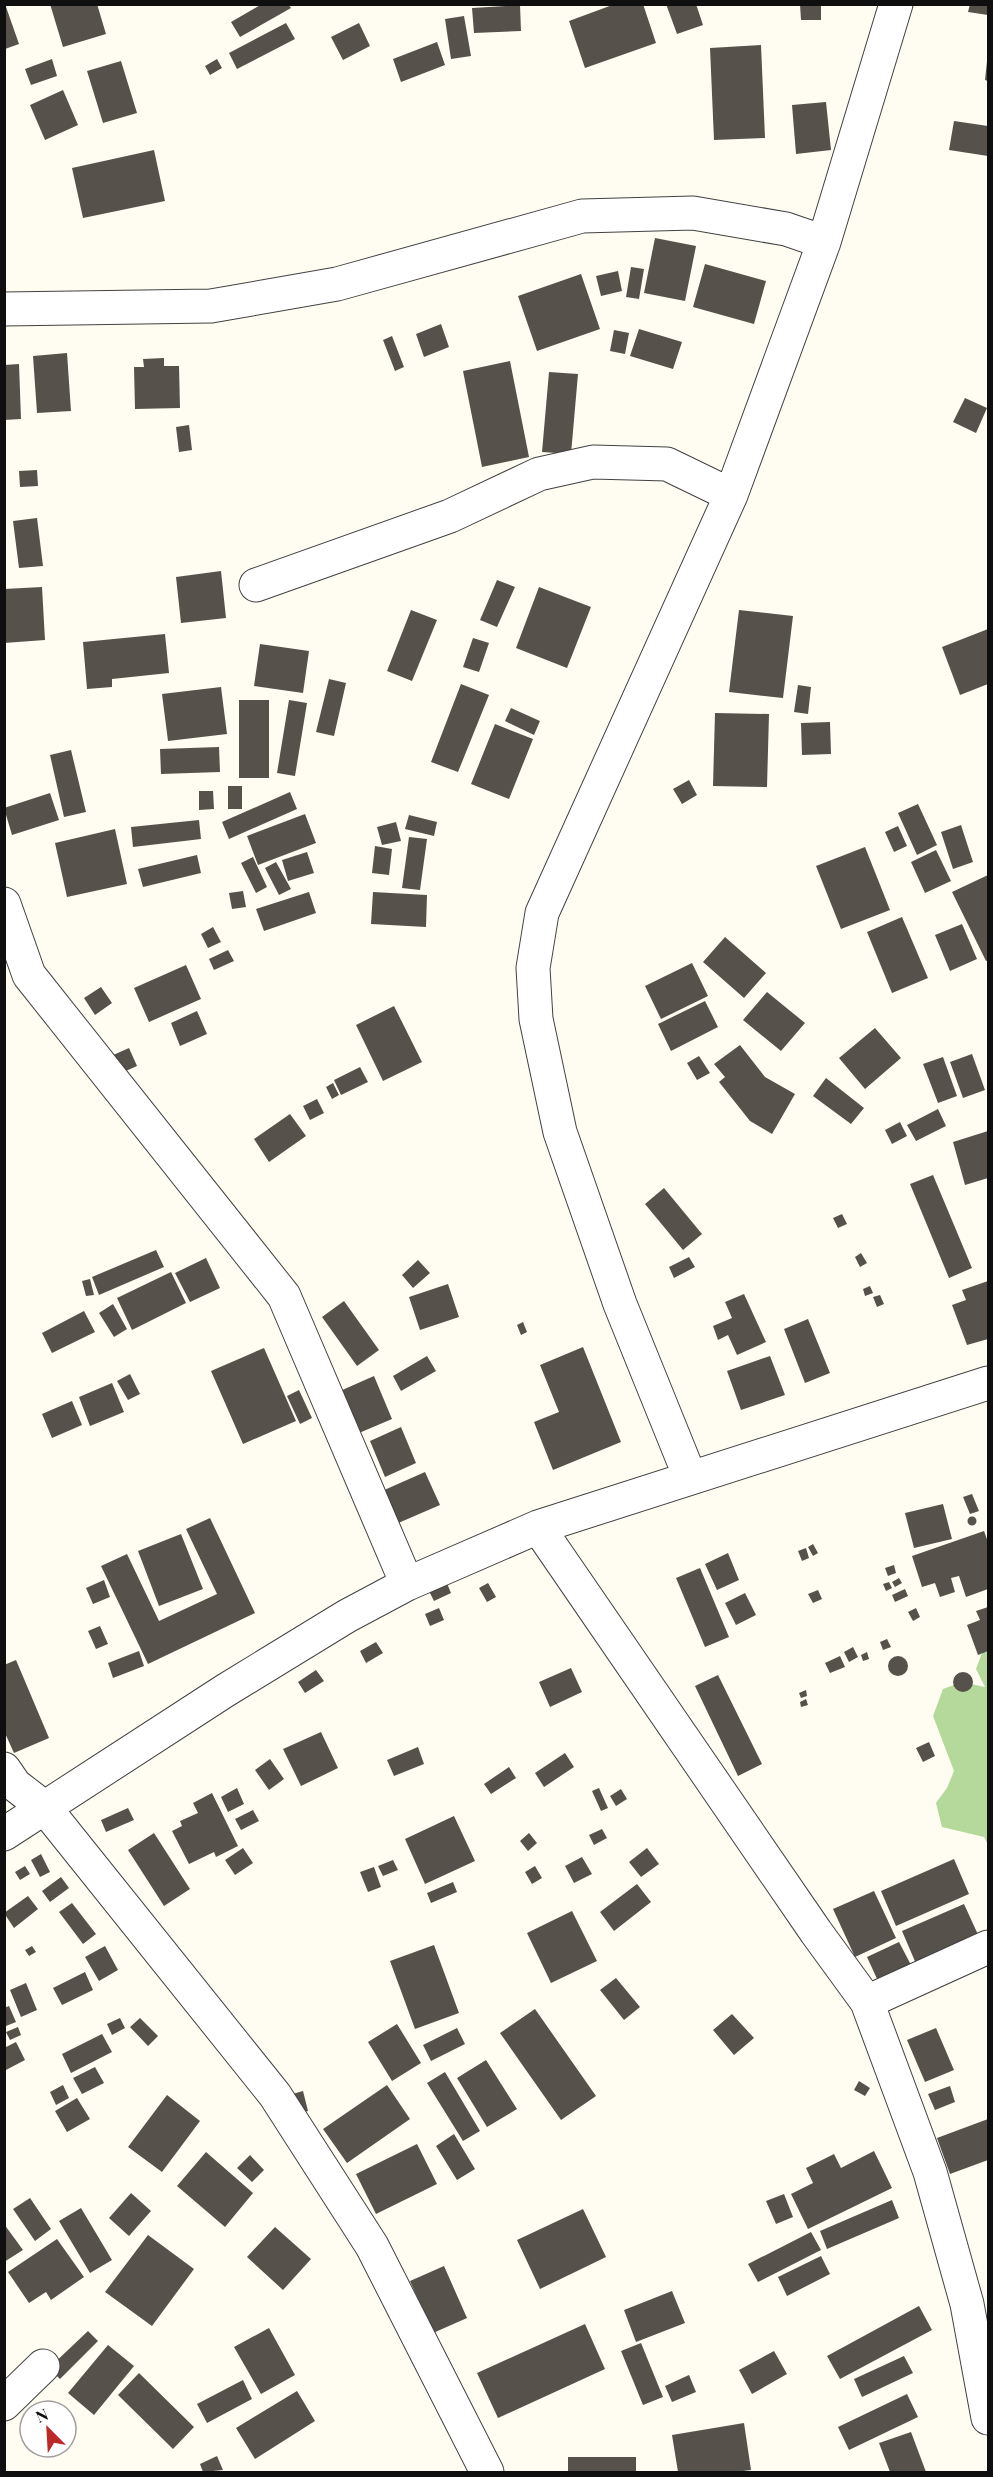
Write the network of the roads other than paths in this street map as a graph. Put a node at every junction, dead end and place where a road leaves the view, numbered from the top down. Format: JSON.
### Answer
{"nodes":[{"id":1,"x":896,"y":4,"type":"edge"},
{"id":2,"x":824,"y":242,"type":"junction"},
{"id":3,"x":4,"y":309,"type":"edge"},
{"id":4,"x":731,"y":495,"type":"junction"},
{"id":5,"x":256,"y":585,"type":"dead end"},
{"id":6,"x":4,"y":904,"type":"edge"},
{"id":7,"x":988,"y":1383,"type":"edge"},
{"id":8,"x":690,"y":1477,"type":"junction"},
{"id":9,"x":538,"y":1527,"type":"junction"},
{"id":10,"x":407,"y":1584,"type":"junction"},
{"id":11,"x":4,"y":1769,"type":"edge"},
{"id":12,"x":45,"y":1808,"type":"junction"},
{"id":13,"x":4,"y":1834,"type":"edge"},
{"id":14,"x":988,"y":1947,"type":"edge"},
{"id":15,"x":867,"y":2002,"type":"junction"},
{"id":16,"x":43,"y":2366,"type":"dead end"},
{"id":17,"x":4,"y":2404,"type":"edge"},
{"id":18,"x":988,"y":2418,"type":"edge"},
{"id":19,"x":487,"y":2472,"type":"edge"}],
"edges":[{"from":1,"to":2,"type":"street"},
{"from":2,"to":3,"type":"street"},
{"from":2,"to":4,"type":"street"},
{"from":4,"to":5,"type":"street"},
{"from":4,"to":8,"type":"street"},
{"from":6,"to":10,"type":"street"},
{"from":7,"to":8,"type":"street"},
{"from":8,"to":9,"type":"street"},
{"from":9,"to":10,"type":"street"},
{"from":9,"to":15,"type":"street"},
{"from":10,"to":12,"type":"street"},
{"from":11,"to":12,"type":"street"},
{"from":12,"to":13,"type":"street"},
{"from":12,"to":19,"type":"street"},
{"from":14,"to":15,"type":"street"},
{"from":15,"to":18,"type":"street"},
{"from":16,"to":17,"type":"street"}]}
